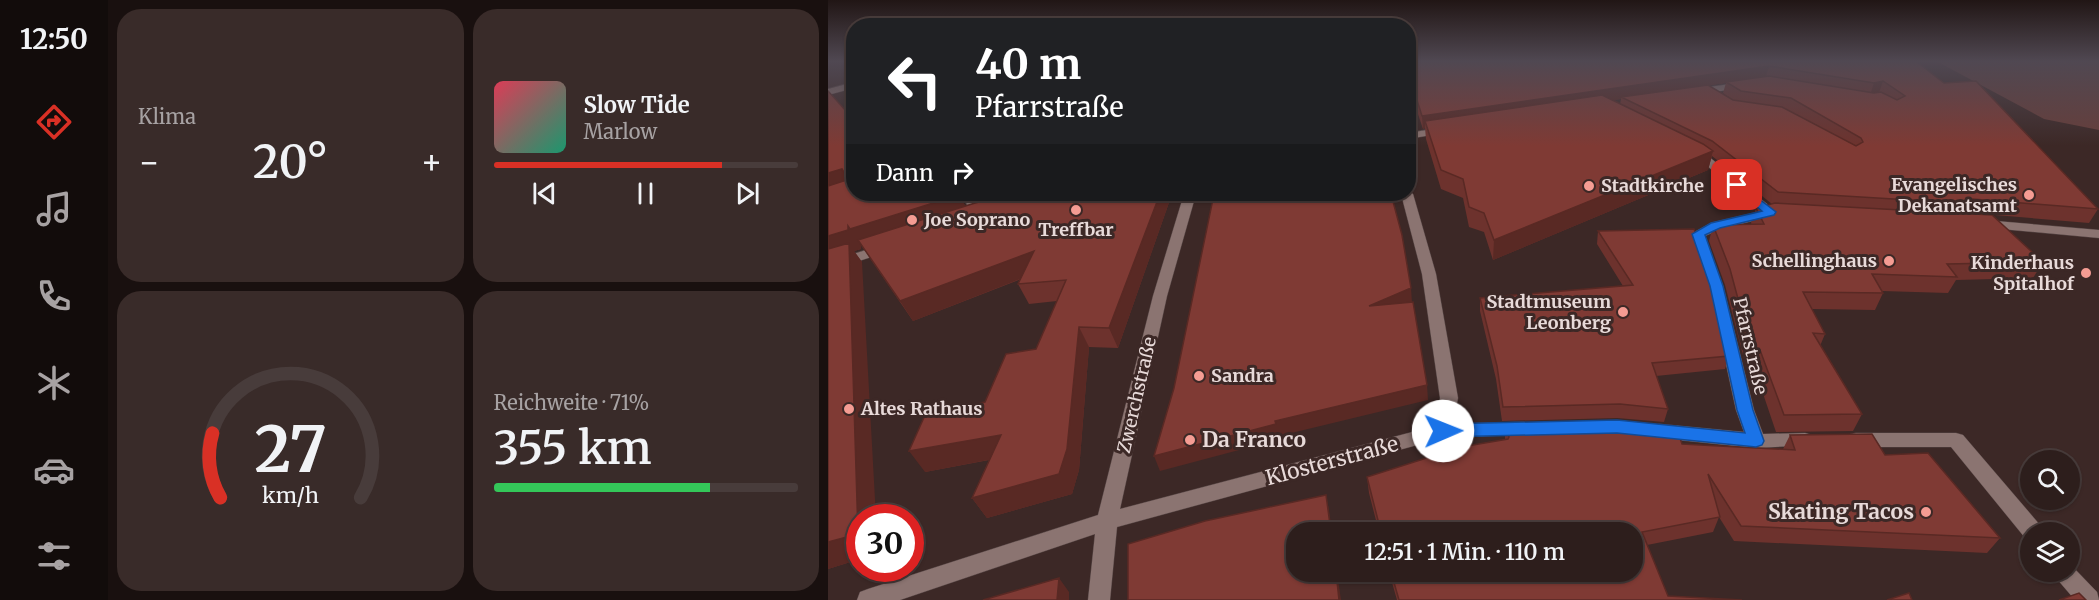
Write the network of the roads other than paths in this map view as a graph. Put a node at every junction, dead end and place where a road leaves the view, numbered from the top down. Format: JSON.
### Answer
{"nodes":[{"id":1,"x":1707,"y":90,"type":"joint"},
{"id":2,"x":1686,"y":93,"type":"edge"},
{"id":3,"x":1725,"y":102,"type":"edge"},
{"id":4,"x":1453,"y":129,"type":"edge"},
{"id":5,"x":1416,"y":135,"type":"edge"},
{"id":6,"x":1684,"y":147,"type":"edge"},
{"id":7,"x":971,"y":201,"type":"edge"},
{"id":8,"x":1188,"y":201,"type":"edge"},
{"id":9,"x":1409,"y":201,"type":"edge"},
{"id":10,"x":979,"y":217,"type":"edge"},
{"id":11,"x":1975,"y":224,"type":"edge"},
{"id":12,"x":2099,"y":234,"type":"edge"},
{"id":13,"x":893,"y":245,"type":"edge"},
{"id":14,"x":828,"y":267,"type":"edge"},
{"id":15,"x":1539,"y":429,"type":"edge"},
{"id":16,"x":1645,"y":430,"type":"edge"},
{"id":17,"x":1443,"y":431,"type":"junction"},
{"id":18,"x":1756,"y":441,"type":"junction"},
{"id":19,"x":1107,"y":521,"type":"junction"},
{"id":20,"x":2025,"y":522,"type":"edge"},
{"id":21,"x":2074,"y":582,"type":"edge"},
{"id":22,"x":868,"y":600,"type":"edge"},
{"id":23,"x":1099,"y":600,"type":"edge"},
{"id":24,"x":2089,"y":600,"type":"edge"}],
"edges":[{"from":1,"to":2,"type":"street"},
{"from":1,"to":3,"type":"street"},
{"from":4,"to":5,"type":"street"},
{"from":6,"to":18,"type":"street","name":"Pfarrstraße"},
{"from":7,"to":10,"type":"street"},
{"from":8,"to":19,"type":"street","name":"Zwerchstraße"},
{"from":9,"to":17,"type":"street"},
{"from":11,"to":12,"type":"street"},
{"from":13,"to":14,"type":"street"},
{"from":15,"to":17,"type":"street","name":"Klosterstraße"},
{"from":16,"to":18,"type":"street"},
{"from":17,"to":19,"type":"street","name":"Klosterstraße"},
{"from":18,"to":20,"type":"street"},
{"from":19,"to":22,"type":"street","name":"Klosterstraße"},
{"from":19,"to":23,"type":"street","name":"Zwerchstraße"},
{"from":21,"to":24,"type":"street"}]}
